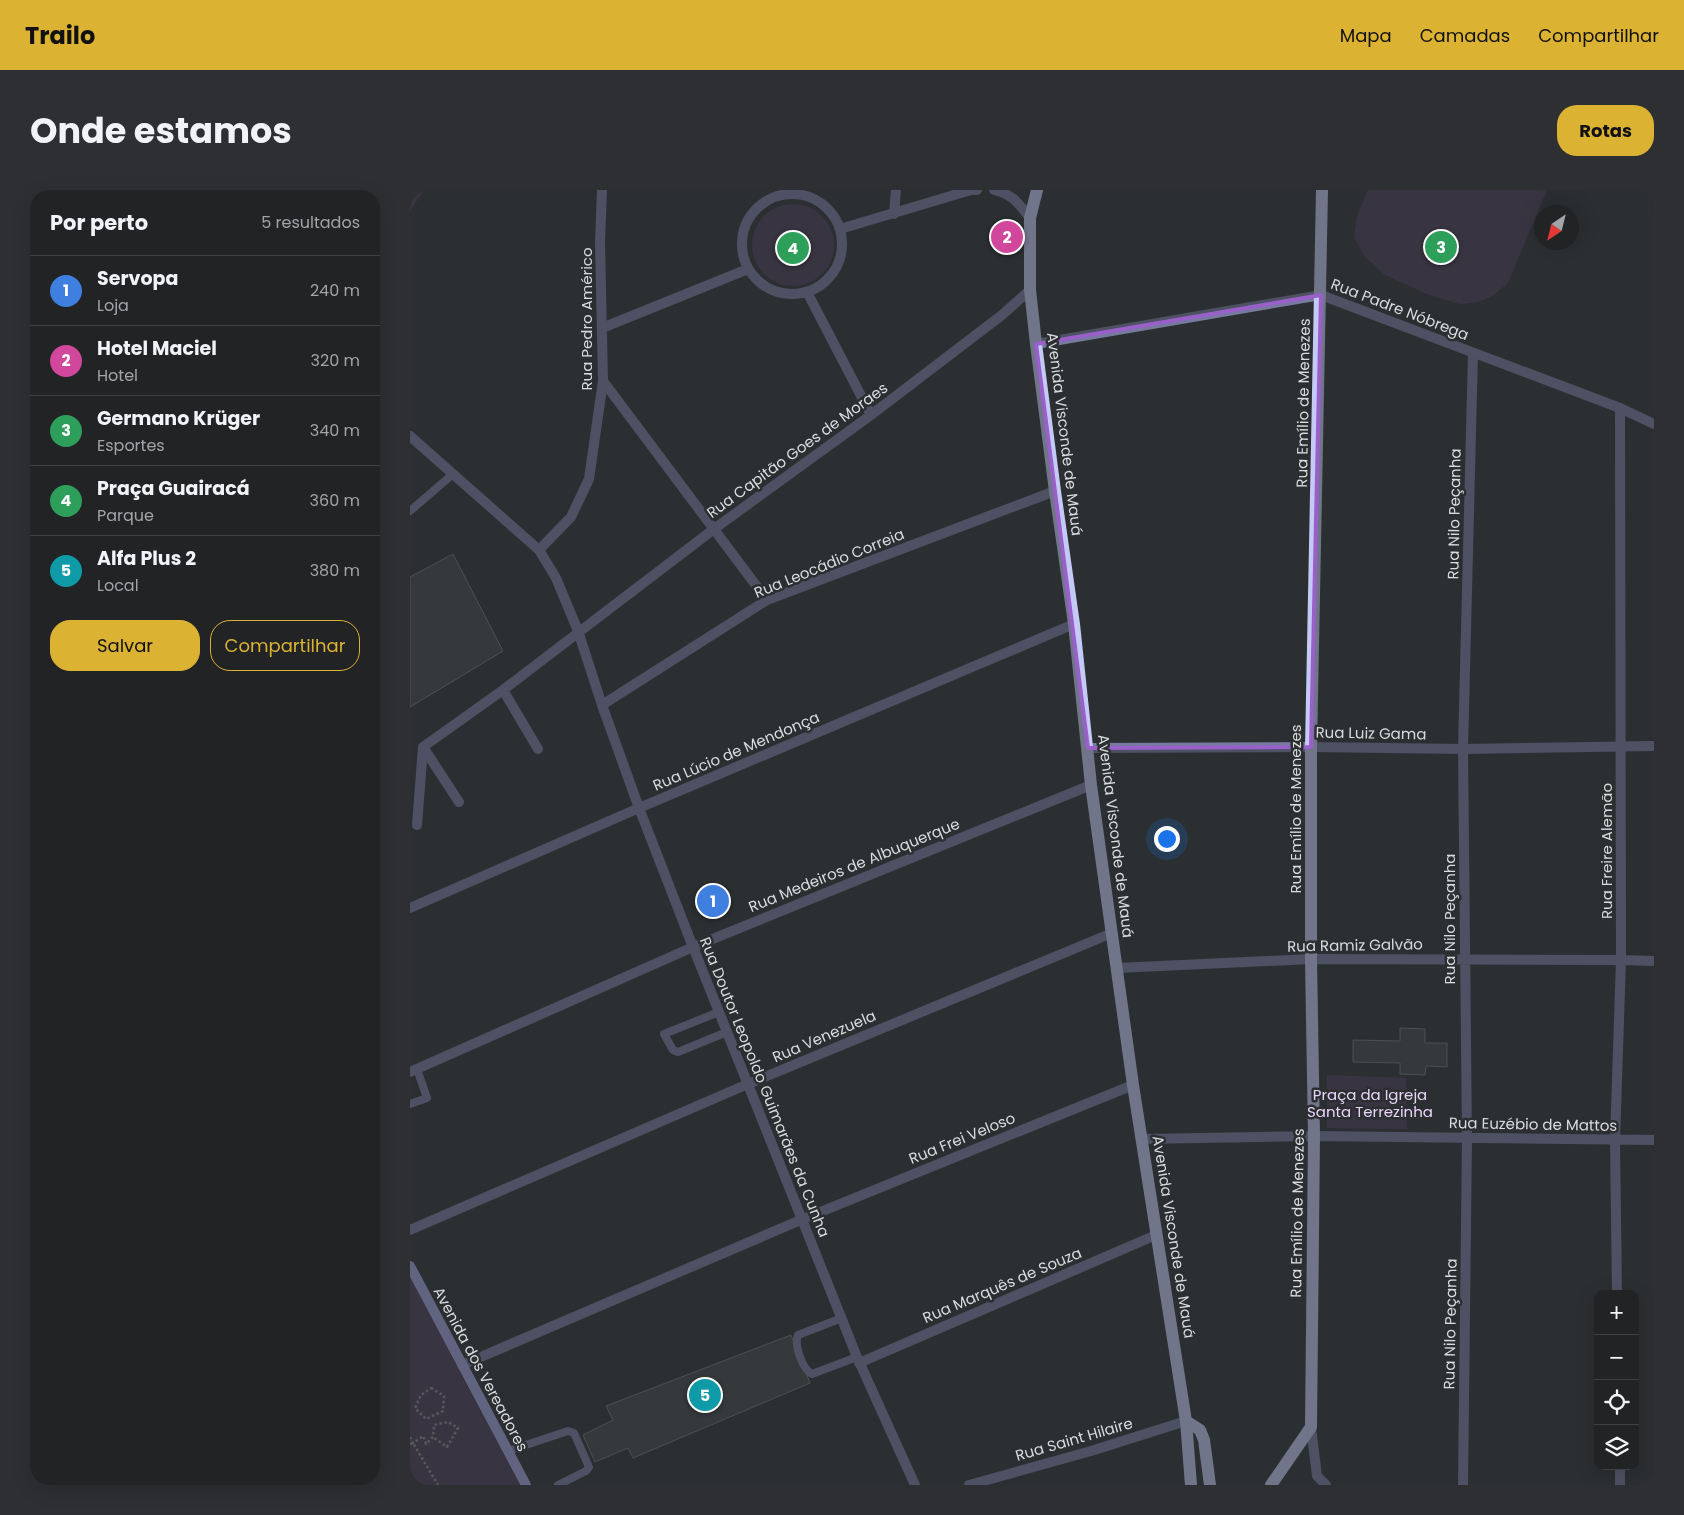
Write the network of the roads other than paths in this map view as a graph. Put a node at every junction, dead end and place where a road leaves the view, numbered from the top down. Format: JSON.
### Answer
{"nodes":[{"id":1,"x":602,"y":190,"type":"edge"},
{"id":2,"x":896,"y":190,"type":"edge"},
{"id":3,"x":978,"y":190,"type":"edge"},
{"id":4,"x":994,"y":190,"type":"edge"},
{"id":5,"x":1036,"y":190,"type":"edge"},
{"id":6,"x":1322,"y":190,"type":"edge"},
{"id":7,"x":768,"y":194,"type":"edge"},
{"id":8,"x":894,"y":214,"type":"junction"},
{"id":9,"x":1030,"y":218,"type":"junction"},
{"id":10,"x":840,"y":229,"type":"junction"},
{"id":11,"x":748,"y":269,"type":"junction"},
{"id":12,"x":1030,"y":290,"type":"junction"},
{"id":13,"x":807,"y":292,"type":"junction"},
{"id":14,"x":1321,"y":295,"type":"junction"},
{"id":15,"x":602,"y":328,"type":"junction"},
{"id":16,"x":1036,"y":344,"type":"junction"},
{"id":17,"x":1473,"y":353,"type":"junction"},
{"id":18,"x":603,"y":382,"type":"junction"},
{"id":19,"x":1620,"y":408,"type":"junction"},
{"id":20,"x":872,"y":415,"type":"junction"},
{"id":21,"x":1654,"y":424,"type":"edge"},
{"id":22,"x":410,"y":436,"type":"edge"},
{"id":23,"x":453,"y":474,"type":"junction"},
{"id":24,"x":1055,"y":492,"type":"junction"},
{"id":25,"x":410,"y":511,"type":"edge"},
{"id":26,"x":714,"y":529,"type":"junction"},
{"id":27,"x":539,"y":550,"type":"junction"},
{"id":28,"x":767,"y":600,"type":"junction"},
{"id":29,"x":1074,"y":624,"type":"junction"},
{"id":30,"x":578,"y":631,"type":"junction"},
{"id":31,"x":503,"y":690,"type":"junction"},
{"id":32,"x":602,"y":705,"type":"junction"},
{"id":33,"x":1621,"y":746,"type":"junction"},
{"id":34,"x":1654,"y":746,"type":"edge"},
{"id":35,"x":423,"y":747,"type":"junction"},
{"id":36,"x":1311,"y":747,"type":"junction"},
{"id":37,"x":538,"y":748,"type":"dead end"},
{"id":38,"x":1088,"y":748,"type":"junction"},
{"id":39,"x":1463,"y":749,"type":"junction"},
{"id":40,"x":1091,"y":785,"type":"junction"},
{"id":41,"x":458,"y":802,"type":"dead end"},
{"id":42,"x":639,"y":808,"type":"junction"},
{"id":43,"x":417,"y":825,"type":"dead end"},
{"id":44,"x":410,"y":908,"type":"edge"},
{"id":45,"x":1112,"y":932,"type":"junction"},
{"id":46,"x":693,"y":947,"type":"junction"},
{"id":47,"x":1311,"y":960,"type":"junction"},
{"id":48,"x":1464,"y":960,"type":"junction"},
{"id":49,"x":1621,"y":960,"type":"junction"},
{"id":50,"x":1654,"y":961,"type":"edge"},
{"id":51,"x":1117,"y":968,"type":"junction"},
{"id":52,"x":719,"y":1012,"type":"junction"},
{"id":53,"x":727,"y":1032,"type":"junction"},
{"id":54,"x":414,"y":1071,"type":"edge"},
{"id":55,"x":748,"y":1084,"type":"junction"},
{"id":56,"x":1133,"y":1085,"type":"junction"},
{"id":57,"x":410,"y":1104,"type":"edge"},
{"id":58,"x":1314,"y":1136,"type":"junction"},
{"id":59,"x":1142,"y":1139,"type":"junction"},
{"id":60,"x":1467,"y":1139,"type":"junction"},
{"id":61,"x":1615,"y":1140,"type":"junction"},
{"id":62,"x":1654,"y":1140,"type":"edge"},
{"id":63,"x":803,"y":1219,"type":"junction"},
{"id":64,"x":410,"y":1230,"type":"edge"},
{"id":65,"x":1156,"y":1235,"type":"junction"},
{"id":66,"x":410,"y":1266,"type":"edge"},
{"id":67,"x":1617,"y":1290,"type":"edge"},
{"id":68,"x":842,"y":1318,"type":"junction"},
{"id":69,"x":858,"y":1360,"type":"junction"},
{"id":70,"x":462,"y":1366,"type":"junction"},
{"id":71,"x":1186,"y":1421,"type":"junction"},
{"id":72,"x":1311,"y":1427,"type":"junction"},
{"id":73,"x":508,"y":1451,"type":"junction"},
{"id":74,"x":1620,"y":1470,"type":"edge"},
{"id":75,"x":526,"y":1485,"type":"edge"},
{"id":76,"x":558,"y":1485,"type":"edge"},
{"id":77,"x":915,"y":1485,"type":"edge"},
{"id":78,"x":969,"y":1485,"type":"edge"},
{"id":79,"x":1191,"y":1485,"type":"edge"},
{"id":80,"x":1210,"y":1485,"type":"edge"},
{"id":81,"x":1271,"y":1485,"type":"edge"},
{"id":82,"x":1326,"y":1485,"type":"edge"},
{"id":83,"x":1463,"y":1485,"type":"edge"},
{"id":84,"x":1620,"y":1485,"type":"edge"}],
"edges":[{"from":1,"to":15,"type":"street","name":"Rua Pedro Américo"},
{"from":2,"to":8,"type":"street"},
{"from":3,"to":8,"type":"street"},
{"from":4,"to":9,"type":"street"},
{"from":5,"to":9,"type":"main road","name":"Avenida Visconde de Mauá"},
{"from":6,"to":14,"type":"main road","name":"Rua Emílio de Menezes"},
{"from":7,"to":10,"type":"street"},
{"from":7,"to":11,"type":"street"},
{"from":8,"to":10,"type":"street"},
{"from":9,"to":12,"type":"main road","name":"Avenida Visconde de Mauá"},
{"from":10,"to":13,"type":"street"},
{"from":11,"to":13,"type":"street"},
{"from":11,"to":15,"type":"street"},
{"from":12,"to":16,"type":"main road","name":"Avenida Visconde de Mauá"},
{"from":12,"to":20,"type":"street","name":"Rua Capitão Goes de Moraes"},
{"from":13,"to":20,"type":"street"},
{"from":14,"to":16,"type":"street","name":"Rua Padre Nóbrega"},
{"from":14,"to":17,"type":"street","name":"Rua Padre Nóbrega"},
{"from":14,"to":36,"type":"main road","name":"Rua Emílio de Menezes"},
{"from":15,"to":18,"type":"street","name":"Rua Pedro Américo"},
{"from":16,"to":24,"type":"main road","name":"Avenida Visconde de Mauá"},
{"from":17,"to":19,"type":"street","name":"Rua Padre Nóbrega"},
{"from":17,"to":39,"type":"street","name":"Rua Nilo Peçanha"},
{"from":18,"to":26,"type":"street"},
{"from":18,"to":27,"type":"street","name":"Rua Pedro Américo"},
{"from":19,"to":21,"type":"street","name":"Rua Padre Nóbrega"},
{"from":19,"to":33,"type":"street","name":"Rua Freire Alemão"},
{"from":20,"to":26,"type":"street","name":"Rua Capitão Goes de Moraes"},
{"from":22,"to":23,"type":"street","name":"Rua Doutor Leopoldo Guimarães da Cunha"},
{"from":23,"to":25,"type":"lane"},
{"from":23,"to":27,"type":"street","name":"Rua Doutor Leopoldo Guimarães da Cunha"},
{"from":24,"to":28,"type":"street","name":"Rua Leocádio Correia"},
{"from":24,"to":29,"type":"main road","name":"Avenida Visconde de Mauá"},
{"from":26,"to":28,"type":"street"},
{"from":26,"to":30,"type":"street","name":"Rua Capitão Goes de Moraes"},
{"from":27,"to":30,"type":"street","name":"Rua Doutor Leopoldo Guimarães da Cunha"},
{"from":28,"to":32,"type":"street","name":"Rua Leocádio Correia"},
{"from":29,"to":38,"type":"main road","name":"Avenida Visconde de Mauá"},
{"from":29,"to":42,"type":"street","name":"Rua Lúcio de Mendonça"},
{"from":30,"to":31,"type":"street","name":"Rua Capitão Goes de Moraes"},
{"from":30,"to":32,"type":"street","name":"Rua Doutor Leopoldo Guimarães da Cunha"},
{"from":31,"to":35,"type":"street","name":"Rua Capitão Goes de Moraes"},
{"from":31,"to":37,"type":"street"},
{"from":32,"to":42,"type":"street","name":"Rua Doutor Leopoldo Guimarães da Cunha"},
{"from":33,"to":34,"type":"street","name":"Rua Luiz Gama"},
{"from":33,"to":39,"type":"street","name":"Rua Luiz Gama"},
{"from":33,"to":49,"type":"street","name":"Rua Freire Alemão"},
{"from":35,"to":41,"type":"street"},
{"from":35,"to":43,"type":"street"},
{"from":36,"to":38,"type":"street","name":"Rua Luiz Gama"},
{"from":36,"to":39,"type":"street","name":"Rua Luiz Gama"},
{"from":36,"to":47,"type":"main road","name":"Rua Emílio de Menezes"},
{"from":38,"to":40,"type":"main road","name":"Avenida Visconde de Mauá"},
{"from":39,"to":48,"type":"street","name":"Rua Nilo Peçanha"},
{"from":40,"to":45,"type":"main road","name":"Avenida Visconde de Mauá"},
{"from":40,"to":46,"type":"street","name":"Rua Medeiros de Albuquerque"},
{"from":42,"to":44,"type":"street","name":"Rua Lúcio de Mendonça"},
{"from":42,"to":46,"type":"street","name":"Rua Doutor Leopoldo Guimarães da Cunha"},
{"from":45,"to":51,"type":"main road","name":"Avenida Visconde de Mauá"},
{"from":45,"to":55,"type":"street","name":"Rua Venezuela"},
{"from":46,"to":52,"type":"street","name":"Rua Doutor Leopoldo Guimarães da Cunha"},
{"from":46,"to":54,"type":"street","name":"Rua Medeiros de Albuquerque"},
{"from":47,"to":48,"type":"street","name":"Rua Ramiz Galvão"},
{"from":47,"to":51,"type":"street","name":"Rua Ramiz Galvão"},
{"from":47,"to":58,"type":"main road","name":"Rua Emílio de Menezes"},
{"from":48,"to":49,"type":"street","name":"Rua Ramiz Galvão"},
{"from":48,"to":60,"type":"street","name":"Rua Nilo Peçanha"},
{"from":49,"to":50,"type":"street","name":"Rua Ramiz Galvão"},
{"from":49,"to":61,"type":"street","name":"Rua Freire Alemão"},
{"from":51,"to":56,"type":"main road","name":"Avenida Visconde de Mauá"},
{"from":52,"to":53,"type":"street","name":"Rua Doutor Leopoldo Guimarães da Cunha"},
{"from":52,"to":53,"type":"lane"},
{"from":53,"to":55,"type":"street","name":"Rua Doutor Leopoldo Guimarães da Cunha"},
{"from":54,"to":57,"type":"lane"},
{"from":55,"to":63,"type":"street","name":"Rua Doutor Leopoldo Guimarães da Cunha"},
{"from":55,"to":64,"type":"street","name":"Rua Venezuela"},
{"from":56,"to":59,"type":"main road","name":"Avenida Visconde de Mauá"},
{"from":56,"to":63,"type":"street","name":"Rua Frei Veloso"},
{"from":58,"to":59,"type":"street","name":"Rua Euzébio de Mattos"},
{"from":58,"to":60,"type":"street","name":"Rua Euzébio de Mattos"},
{"from":58,"to":72,"type":"main road","name":"Rua Emílio de Menezes"},
{"from":59,"to":65,"type":"main road","name":"Avenida Visconde de Mauá"},
{"from":60,"to":61,"type":"street","name":"Rua Euzébio de Mattos"},
{"from":60,"to":83,"type":"street","name":"Rua Nilo Peçanha"},
{"from":61,"to":62,"type":"street","name":"Rua Euzébio de Mattos"},
{"from":61,"to":67,"type":"street","name":"Rua Freire Alemão"},
{"from":63,"to":68,"type":"street","name":"Rua Doutor Leopoldo Guimarães da Cunha"},
{"from":63,"to":70,"type":"street","name":"Rua Frei Veloso"},
{"from":65,"to":69,"type":"street","name":"Rua Marquês de Souza"},
{"from":65,"to":71,"type":"main road","name":"Avenida Visconde de Mauá"},
{"from":66,"to":70,"type":"main road","name":"Avenida dos Vereadores"},
{"from":68,"to":69,"type":"street","name":"Rua Doutor Leopoldo Guimarães da Cunha"},
{"from":68,"to":69,"type":"lane"},
{"from":69,"to":77,"type":"street","name":"Rua Doutor Leopoldo Guimarães da Cunha"},
{"from":70,"to":73,"type":"main road","name":"Avenida dos Vereadores"},
{"from":71,"to":78,"type":"street","name":"Rua Saint Hilaire"},
{"from":71,"to":79,"type":"main road","name":"Avenida Visconde de Mauá"},
{"from":71,"to":80,"type":"main road"},
{"from":72,"to":81,"type":"main road"},
{"from":72,"to":82,"type":"street","name":"Rua Emílio de Menezes"},
{"from":73,"to":75,"type":"main road","name":"Avenida dos Vereadores"},
{"from":73,"to":76,"type":"lane"},
{"from":74,"to":84,"type":"street"}]}
